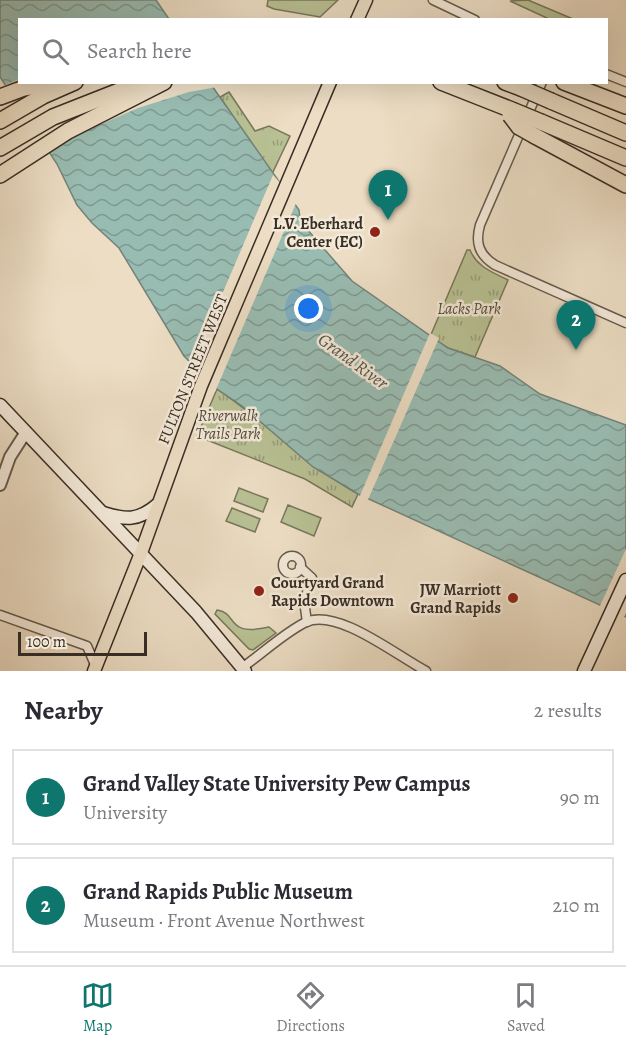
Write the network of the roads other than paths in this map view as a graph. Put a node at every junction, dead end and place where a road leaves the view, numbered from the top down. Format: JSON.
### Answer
{"nodes":[{"id":1,"x":366,"y":0,"type":"edge"},
{"id":2,"x":433,"y":0,"type":"edge"},
{"id":3,"x":358,"y":18,"type":"edge"},
{"id":4,"x":471,"y":18,"type":"edge"},
{"id":5,"x":608,"y":75,"type":"edge"},
{"id":6,"x":626,"y":82,"type":"edge"},
{"id":7,"x":46,"y":84,"type":"edge"},
{"id":8,"x":70,"y":84,"type":"edge"},
{"id":9,"x":137,"y":84,"type":"edge"},
{"id":10,"x":160,"y":84,"type":"edge"},
{"id":11,"x":329,"y":84,"type":"edge"},
{"id":12,"x":446,"y":84,"type":"edge"},
{"id":13,"x":510,"y":84,"type":"edge"},
{"id":14,"x":542,"y":84,"type":"edge"},
{"id":15,"x":569,"y":84,"type":"edge"},
{"id":16,"x":0,"y":97,"type":"edge"},
{"id":17,"x":626,"y":106,"type":"edge"},
{"id":18,"x":1,"y":120,"type":"edge"},
{"id":19,"x":538,"y":129,"type":"junction"},
{"id":20,"x":626,"y":133,"type":"edge"},
{"id":21,"x":0,"y":148,"type":"edge"},
{"id":22,"x":626,"y":158,"type":"edge"},
{"id":23,"x":0,"y":175,"type":"edge"},
{"id":24,"x":626,"y":185,"type":"edge"},
{"id":25,"x":626,"y":323,"type":"edge"},
{"id":26,"x":0,"y":405,"type":"edge"},
{"id":27,"x":26,"y":432,"type":"junction"},
{"id":28,"x":0,"y":485,"type":"edge"},
{"id":29,"x":157,"y":505,"type":"junction"},
{"id":30,"x":102,"y":513,"type":"junction"},
{"id":31,"x":141,"y":553,"type":"junction"},
{"id":32,"x":300,"y":567,"type":"dead end"},
{"id":33,"x":626,"y":580,"type":"edge"},
{"id":34,"x":0,"y":615,"type":"edge"},
{"id":35,"x":307,"y":622,"type":"junction"},
{"id":36,"x":244,"y":669,"type":"edge"},
{"id":37,"x":96,"y":670,"type":"edge"},
{"id":38,"x":426,"y":671,"type":"edge"},
{"id":39,"x":584,"y":671,"type":"edge"}],
"edges":[{"from":1,"to":3,"type":"main road"},
{"from":2,"to":4,"type":"street"},
{"from":5,"to":6,"type":"street"},
{"from":7,"to":16,"type":"highway"},
{"from":8,"to":18,"type":"highway"},
{"from":9,"to":21,"type":"highway"},
{"from":10,"to":23,"type":"highway"},
{"from":11,"to":29,"type":"main road","name":"FULTON STREET WEST"},
{"from":12,"to":19,"type":"highway","bridge":true},
{"from":13,"to":20,"type":"highway","bridge":true},
{"from":14,"to":25,"type":"street"},
{"from":15,"to":17,"type":"highway"},
{"from":19,"to":22,"type":"highway"},
{"from":19,"to":24,"type":"highway"},
{"from":26,"to":27,"type":"main road"},
{"from":27,"to":28,"type":"street"},
{"from":27,"to":30,"type":"main road"},
{"from":29,"to":30,"type":"main road"},
{"from":29,"to":31,"type":"main road","name":"FULTON STREET WEST"},
{"from":30,"to":31,"type":"main road"},
{"from":31,"to":36,"type":"main road"},
{"from":31,"to":37,"type":"main road","name":"FULTON STREET WEST"},
{"from":32,"to":35,"type":"street"},
{"from":33,"to":39,"type":"main road"},
{"from":34,"to":37,"type":"street"},
{"from":35,"to":36,"type":"street"},
{"from":35,"to":38,"type":"street"}]}
